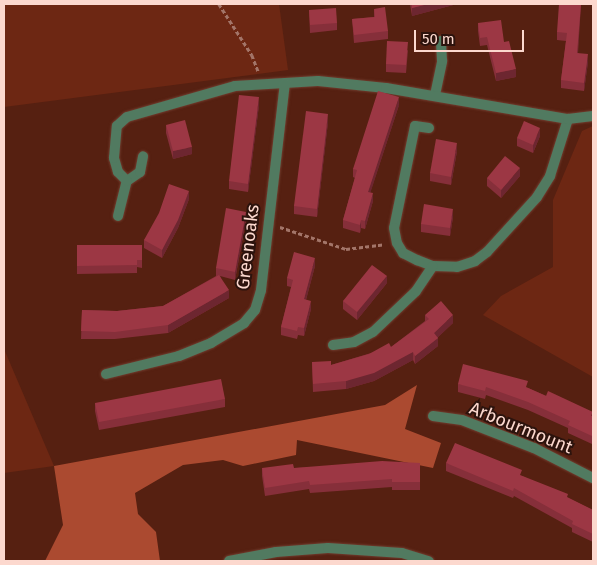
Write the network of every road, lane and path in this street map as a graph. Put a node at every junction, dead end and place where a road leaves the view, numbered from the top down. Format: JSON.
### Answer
{"nodes":[{"id":1,"x":219,"y":4,"type":"edge"},
{"id":2,"x":441,"y":41,"type":"dead end"},
{"id":3,"x":285,"y":83,"type":"junction"},
{"id":4,"x":260,"y":84,"type":"junction"},
{"id":5,"x":435,"y":95,"type":"junction"},
{"id":6,"x":593,"y":116,"type":"edge"},
{"id":7,"x":568,"y":118,"type":"junction"},
{"id":8,"x":429,"y":128,"type":"dead end"},
{"id":9,"x":143,"y":156,"type":"dead end"},
{"id":10,"x":127,"y":181,"type":"junction"},
{"id":11,"x":118,"y":216,"type":"dead end"},
{"id":12,"x":267,"y":223,"type":"junction"},
{"id":13,"x":396,"y":243,"type":"junction"},
{"id":14,"x":433,"y":266,"type":"junction"},
{"id":15,"x":333,"y":345,"type":"dead end"},
{"id":16,"x":106,"y":374,"type":"dead end"},
{"id":17,"x":433,"y":416,"type":"dead end"},
{"id":18,"x":593,"y":478,"type":"edge"},
{"id":19,"x":229,"y":561,"type":"edge"},
{"id":20,"x":430,"y":561,"type":"edge"}],
"edges":[{"from":1,"to":4,"type":"path"},
{"from":2,"to":5,"type":"street"},
{"from":3,"to":4,"type":"street"},
{"from":3,"to":5,"type":"street"},
{"from":3,"to":12,"type":"street","name":"Greenoaks"},
{"from":4,"to":10,"type":"street"},
{"from":5,"to":7,"type":"street"},
{"from":6,"to":7,"type":"street"},
{"from":7,"to":14,"type":"street"},
{"from":8,"to":13,"type":"street"},
{"from":9,"to":10,"type":"street"},
{"from":10,"to":11,"type":"street"},
{"from":12,"to":13,"type":"path"},
{"from":12,"to":16,"type":"street","name":"Greenoaks"},
{"from":13,"to":14,"type":"street"},
{"from":14,"to":15,"type":"street"},
{"from":17,"to":18,"type":"street","name":"Arbourmount"},
{"from":19,"to":20,"type":"street"}]}
